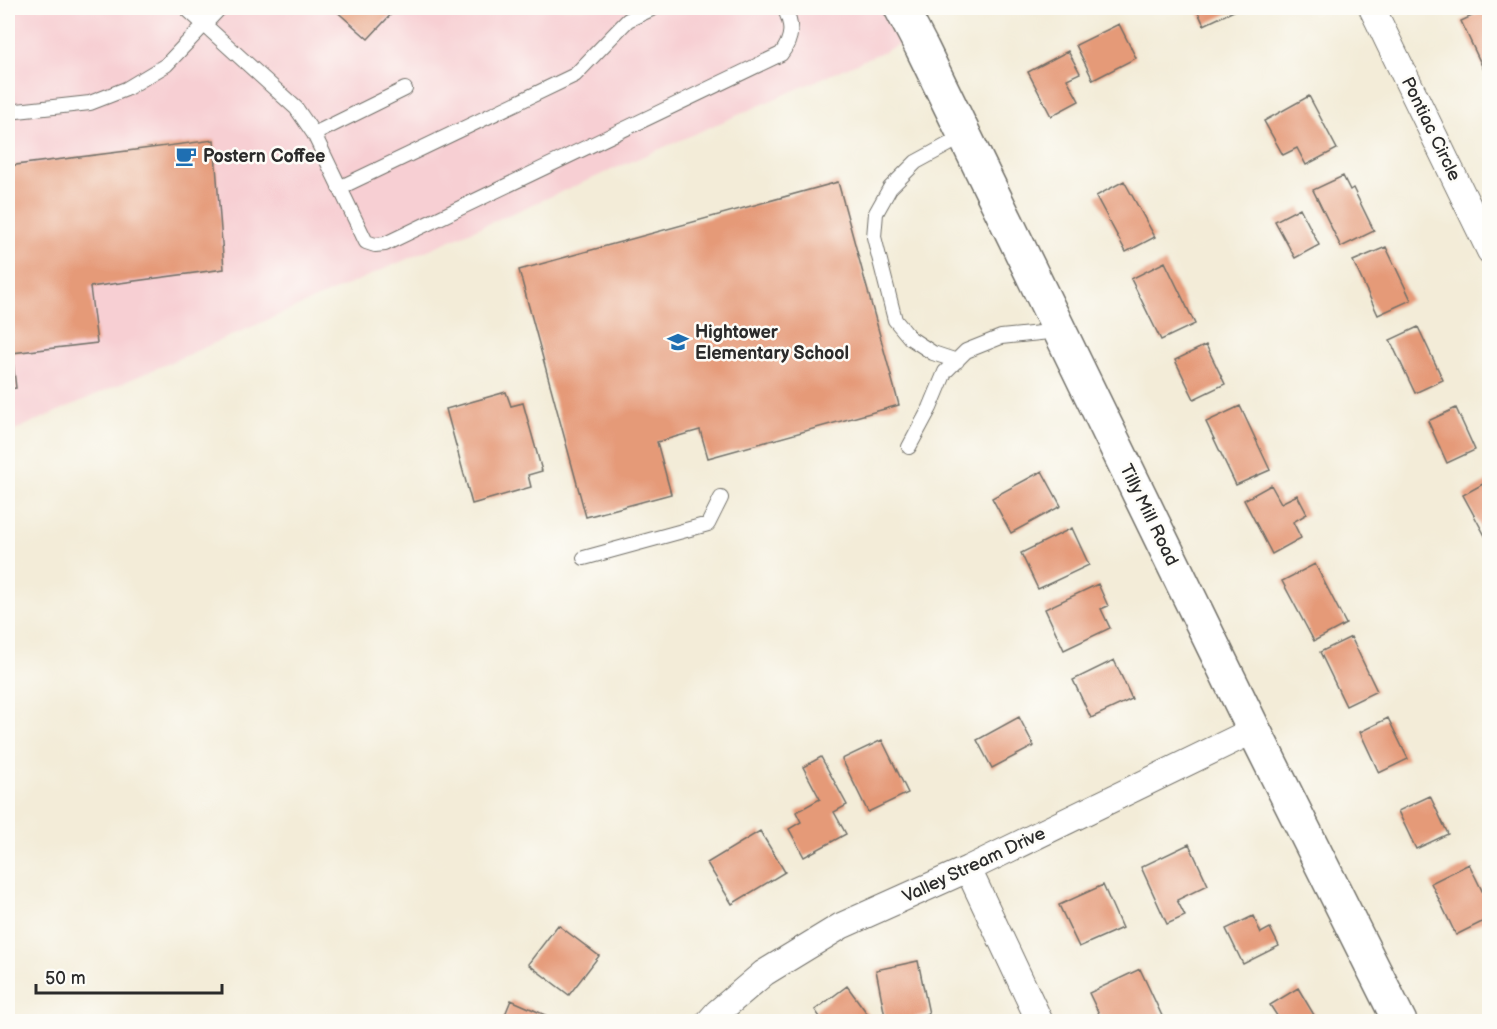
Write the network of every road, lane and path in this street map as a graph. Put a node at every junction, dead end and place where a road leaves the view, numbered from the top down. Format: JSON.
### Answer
{"nodes":[{"id":1,"x":186,"y":8,"type":"edge"},
{"id":2,"x":220,"y":8,"type":"edge"},
{"id":3,"x":654,"y":8,"type":"edge"},
{"id":4,"x":784,"y":8,"type":"edge"},
{"id":5,"x":1372,"y":8,"type":"edge"},
{"id":6,"x":910,"y":10,"type":"edge"},
{"id":7,"x":205,"y":24,"type":"junction"},
{"id":8,"x":405,"y":89,"type":"dead end"},
{"id":9,"x":8,"y":112,"type":"edge"},
{"id":10,"x":314,"y":134,"type":"junction"},
{"id":11,"x":964,"y":136,"type":"junction"},
{"id":12,"x":339,"y":188,"type":"junction"},
{"id":13,"x":1490,"y":251,"type":"edge"},
{"id":14,"x":1059,"y":331,"type":"junction"},
{"id":15,"x":957,"y":361,"type":"junction"},
{"id":16,"x":909,"y":447,"type":"dead end"},
{"id":17,"x":720,"y":498,"type":"dead end"},
{"id":18,"x":584,"y":558,"type":"dead end"},
{"id":19,"x":1254,"y":730,"type":"junction"},
{"id":20,"x":968,"y":869,"type":"junction"},
{"id":21,"x":709,"y":1022,"type":"edge"},
{"id":22,"x":1040,"y":1022,"type":"edge"},
{"id":23,"x":1401,"y":1022,"type":"edge"}],
"edges":[{"from":1,"to":7,"type":"lane"},
{"from":2,"to":7,"type":"lane"},
{"from":3,"to":12,"type":"lane"},
{"from":4,"to":12,"type":"lane"},
{"from":5,"to":13,"type":"street","name":"Pontiac Circle"},
{"from":6,"to":11,"type":"street","name":"Tilly Mill Road"},
{"from":7,"to":9,"type":"lane"},
{"from":7,"to":10,"type":"lane"},
{"from":8,"to":10,"type":"lane"},
{"from":10,"to":12,"type":"lane"},
{"from":11,"to":14,"type":"street","name":"Tilly Mill Road"},
{"from":11,"to":15,"type":"lane"},
{"from":14,"to":15,"type":"lane"},
{"from":14,"to":19,"type":"street","name":"Tilly Mill Road"},
{"from":15,"to":16,"type":"lane"},
{"from":17,"to":18,"type":"lane"},
{"from":19,"to":20,"type":"street","name":"Valley Stream Drive"},
{"from":19,"to":23,"type":"street","name":"Tilly Mill Road"},
{"from":20,"to":21,"type":"street","name":"Valley Stream Drive"},
{"from":20,"to":22,"type":"street"}]}
